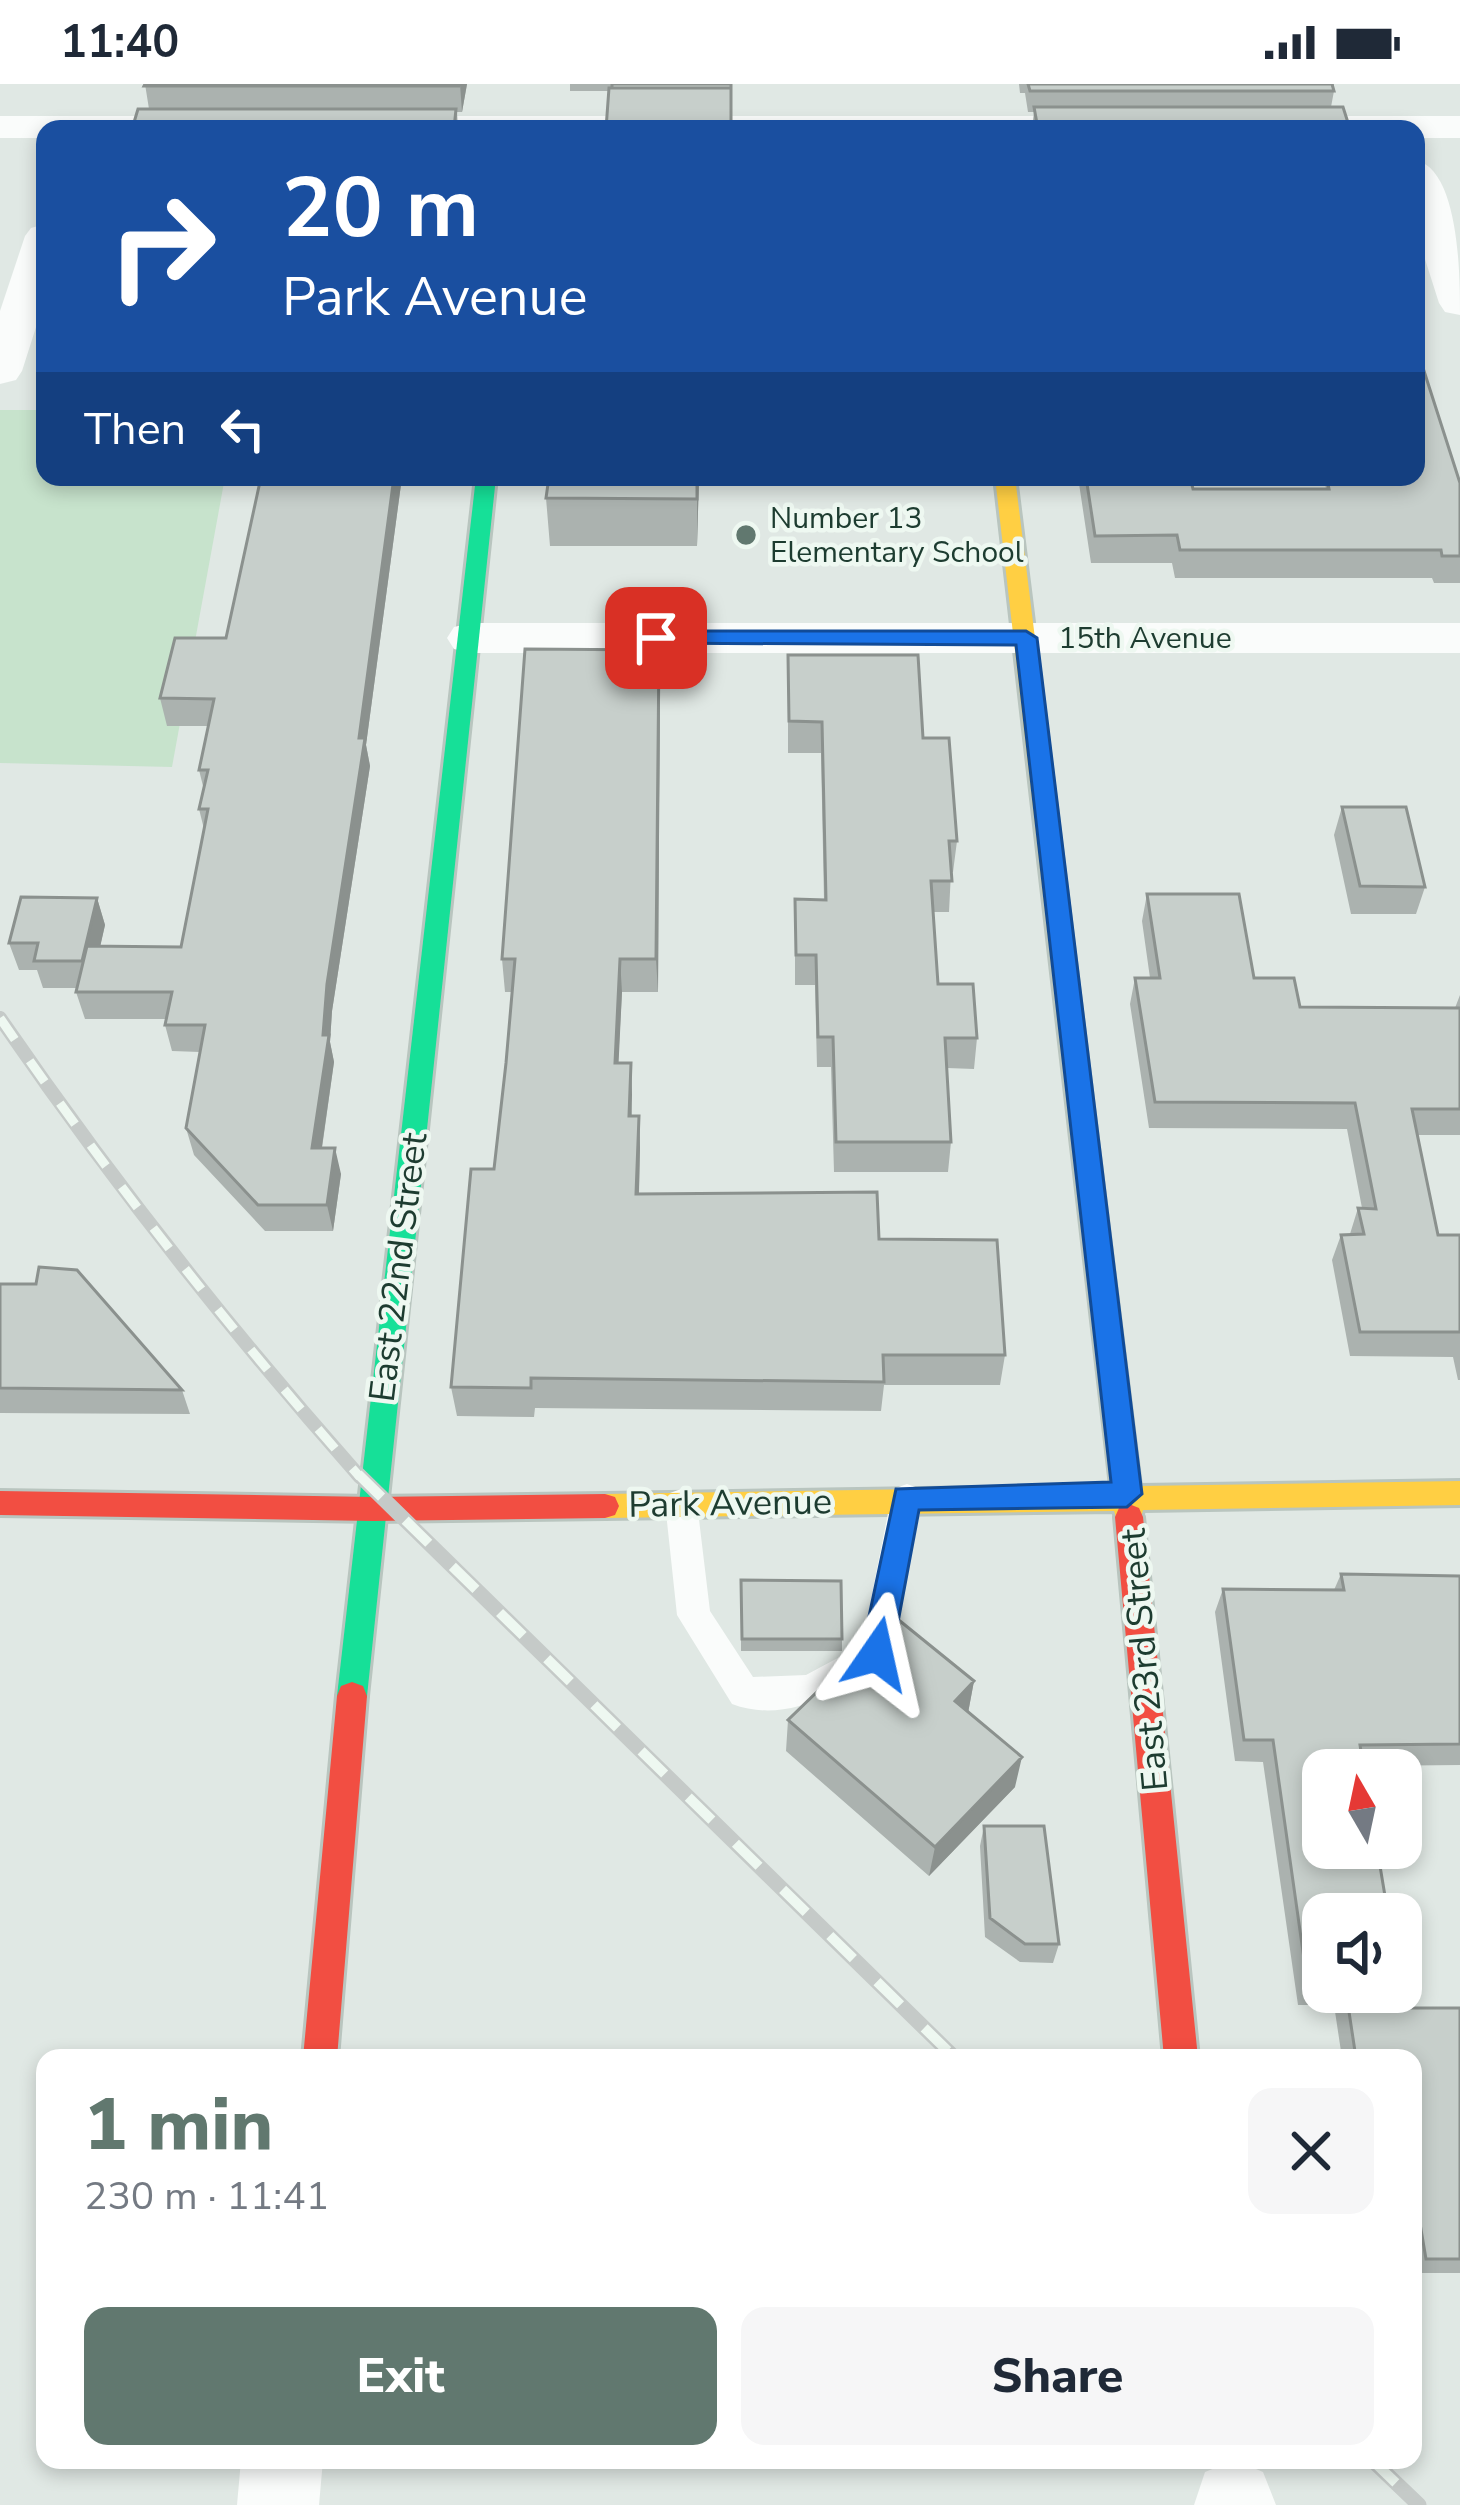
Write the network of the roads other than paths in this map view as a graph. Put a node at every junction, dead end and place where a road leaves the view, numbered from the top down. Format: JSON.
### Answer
{"nodes":[{"id":1,"x":95,"y":84,"type":"edge"},
{"id":2,"x":525,"y":84,"type":"edge"},
{"id":3,"x":956,"y":84,"type":"edge"},
{"id":4,"x":1387,"y":84,"type":"edge"},
{"id":5,"x":84,"y":120,"type":"edge"},
{"id":6,"x":522,"y":120,"type":"edge"},
{"id":7,"x":959,"y":120,"type":"edge"},
{"id":8,"x":1398,"y":120,"type":"edge"},
{"id":9,"x":0,"y":127,"type":"edge"},
{"id":10,"x":36,"y":127,"type":"edge"},
{"id":11,"x":1460,"y":127,"type":"edge"},
{"id":12,"x":1425,"y":128,"type":"edge"},
{"id":13,"x":1425,"y":199,"type":"edge"},
{"id":14,"x":36,"y":263,"type":"edge"},
{"id":15,"x":1460,"y":303,"type":"edge"},
{"id":16,"x":36,"y":370,"type":"edge"},
{"id":17,"x":0,"y":371,"type":"edge"},
{"id":18,"x":485,"y":486,"type":"edge"},
{"id":19,"x":1006,"y":486,"type":"edge"},
{"id":20,"x":470,"y":638,"type":"junction"},
{"id":21,"x":1026,"y":638,"type":"junction"},
{"id":22,"x":1460,"y":638,"type":"edge"},
{"id":23,"x":1460,"y":1493,"type":"edge"},
{"id":24,"x":1127,"y":1494,"type":"junction"},
{"id":25,"x":907,"y":1498,"type":"junction"},
{"id":26,"x":0,"y":1503,"type":"edge"},
{"id":27,"x":681,"y":1503,"type":"junction"},
{"id":28,"x":373,"y":1510,"type":"junction"},
{"id":29,"x":321,"y":2049,"type":"edge"},
{"id":30,"x":1180,"y":2049,"type":"edge"},
{"id":31,"x":281,"y":2469,"type":"edge"},
{"id":32,"x":278,"y":2505,"type":"edge"}],
"edges":[{"from":1,"to":5,"type":"street"},
{"from":2,"to":6,"type":"street"},
{"from":3,"to":7,"type":"street"},
{"from":4,"to":8,"type":"street"},
{"from":9,"to":10,"type":"street"},
{"from":11,"to":12,"type":"street"},
{"from":13,"to":15,"type":"street"},
{"from":14,"to":17,"type":"street"},
{"from":16,"to":17,"type":"street"},
{"from":18,"to":20,"type":"street","name":"East 22nd Street"},
{"from":19,"to":21,"type":"street","name":"East 23rd Street"},
{"from":20,"to":21,"type":"street","name":"15th Avenue"},
{"from":20,"to":28,"type":"street","name":"East 22nd Street"},
{"from":21,"to":22,"type":"street","name":"15th Avenue"},
{"from":21,"to":24,"type":"street","name":"East 23rd Street"},
{"from":23,"to":24,"type":"street","name":"Park Avenue"},
{"from":24,"to":25,"type":"street","name":"Park Avenue"},
{"from":24,"to":30,"type":"street","name":"East 23rd Street"},
{"from":25,"to":27,"type":"street","name":"Park Avenue"},
{"from":25,"to":27,"type":"lane"},
{"from":26,"to":28,"type":"street","name":"Park Avenue"},
{"from":27,"to":28,"type":"street","name":"Park Avenue"},
{"from":28,"to":29,"type":"street","name":"East 22nd Street"},
{"from":31,"to":32,"type":"street"}]}
